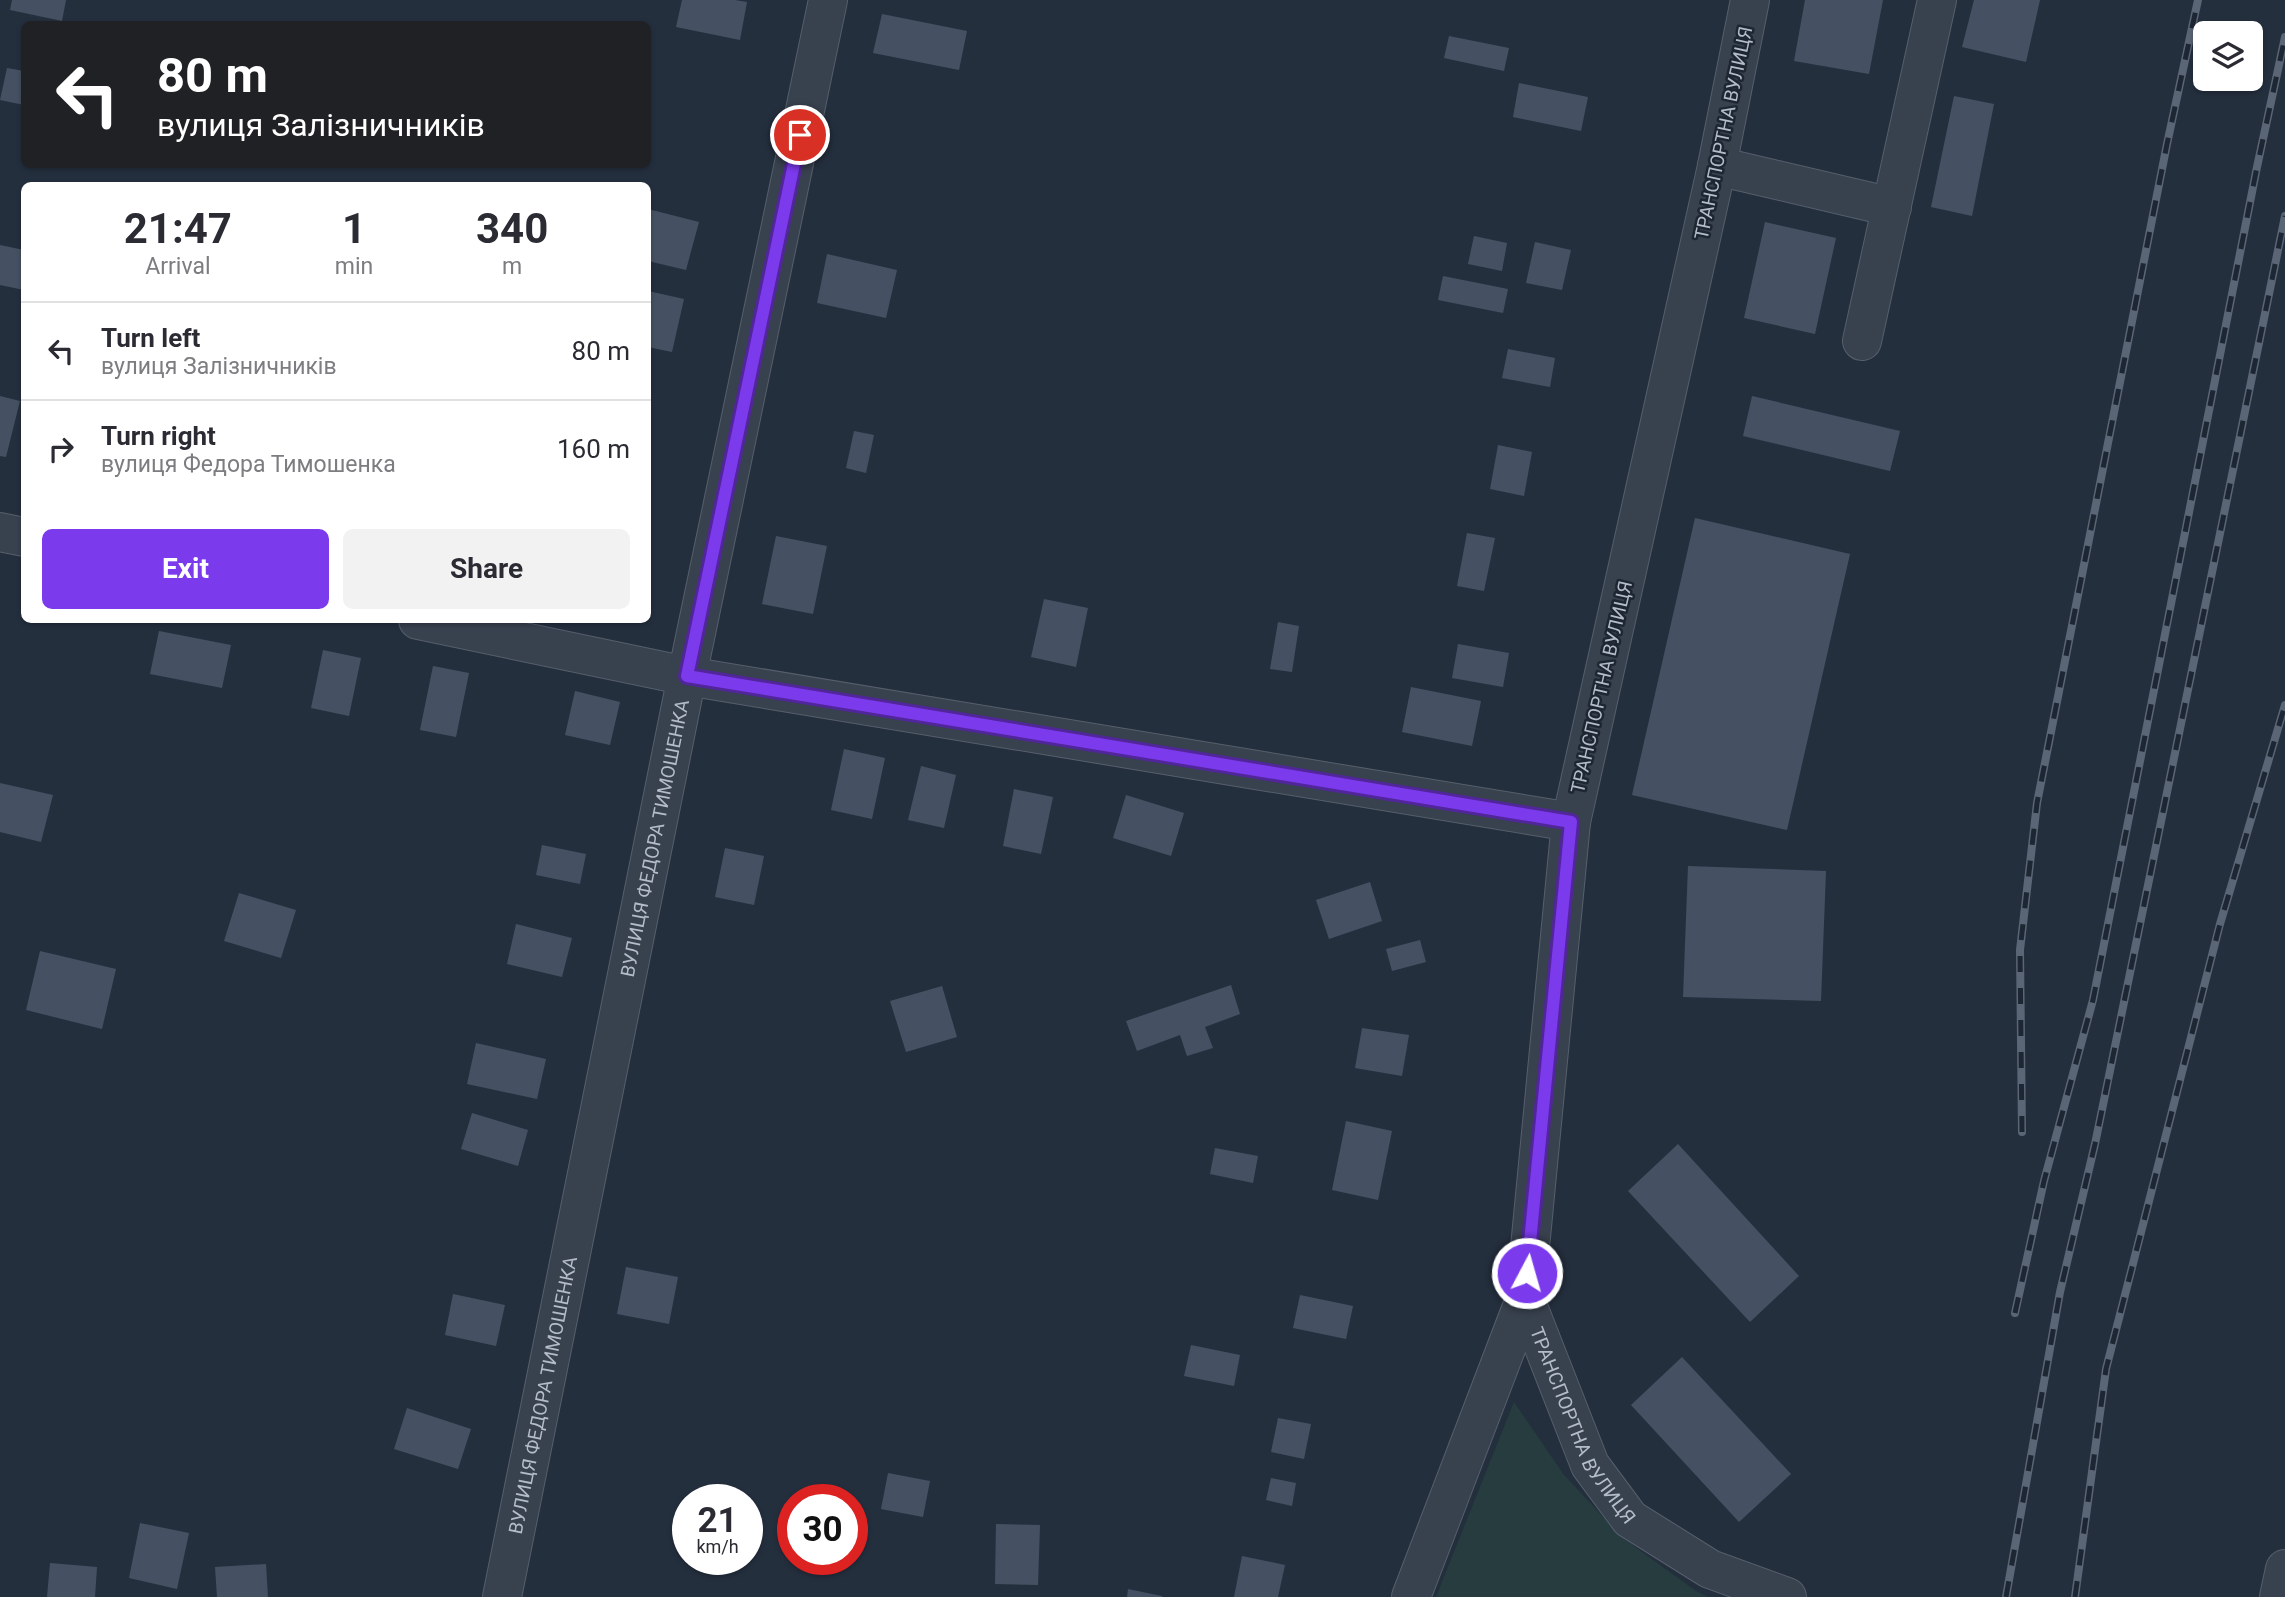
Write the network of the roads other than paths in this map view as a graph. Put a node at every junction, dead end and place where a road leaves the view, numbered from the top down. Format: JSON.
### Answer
{"nodes":[{"id":1,"x":828,"y":0,"type":"edge"},
{"id":2,"x":1750,"y":0,"type":"edge"},
{"id":3,"x":1937,"y":0,"type":"edge"},
{"id":4,"x":1717,"y":166,"type":"junction"},
{"id":5,"x":1892,"y":208,"type":"junction"},
{"id":6,"x":1862,"y":341,"type":"dead end"},
{"id":7,"x":0,"y":532,"type":"edge"},
{"id":8,"x":21,"y":536,"type":"edge"},
{"id":9,"x":432,"y":623,"type":"edge"},
{"id":10,"x":687,"y":676,"type":"junction"},
{"id":11,"x":1571,"y":822,"type":"junction"},
{"id":12,"x":1525,"y":1299,"type":"junction"},
{"id":13,"x":2285,"y":1570,"type":"edge"},
{"id":14,"x":502,"y":1597,"type":"edge"},
{"id":15,"x":1411,"y":1597,"type":"edge"},
{"id":16,"x":1787,"y":1597,"type":"edge"},
{"id":17,"x":2279,"y":1597,"type":"edge"}],
"edges":[{"from":1,"to":10,"type":"street","name":"ВУЛИЦЯ ФЕДОРА ТИМОШЕНКА"},
{"from":2,"to":4,"type":"street","name":"ТРАНСПОРТНА ВУЛИЦЯ"},
{"from":3,"to":5,"type":"street"},
{"from":4,"to":5,"type":"street"},
{"from":4,"to":11,"type":"street","name":"ТРАНСПОРТНА ВУЛИЦЯ"},
{"from":5,"to":6,"type":"street"},
{"from":7,"to":8,"type":"street"},
{"from":9,"to":10,"type":"street"},
{"from":10,"to":11,"type":"street"},
{"from":10,"to":14,"type":"street","name":"ВУЛИЦЯ ФЕДОРА ТИМОШЕНКА"},
{"from":11,"to":12,"type":"street","name":"ТРАНСПОРТНА ВУЛИЦЯ"},
{"from":12,"to":15,"type":"street"},
{"from":12,"to":16,"type":"street","name":"ТРАНСПОРТНА ВУЛИЦЯ"},
{"from":13,"to":17,"type":"street"}]}
